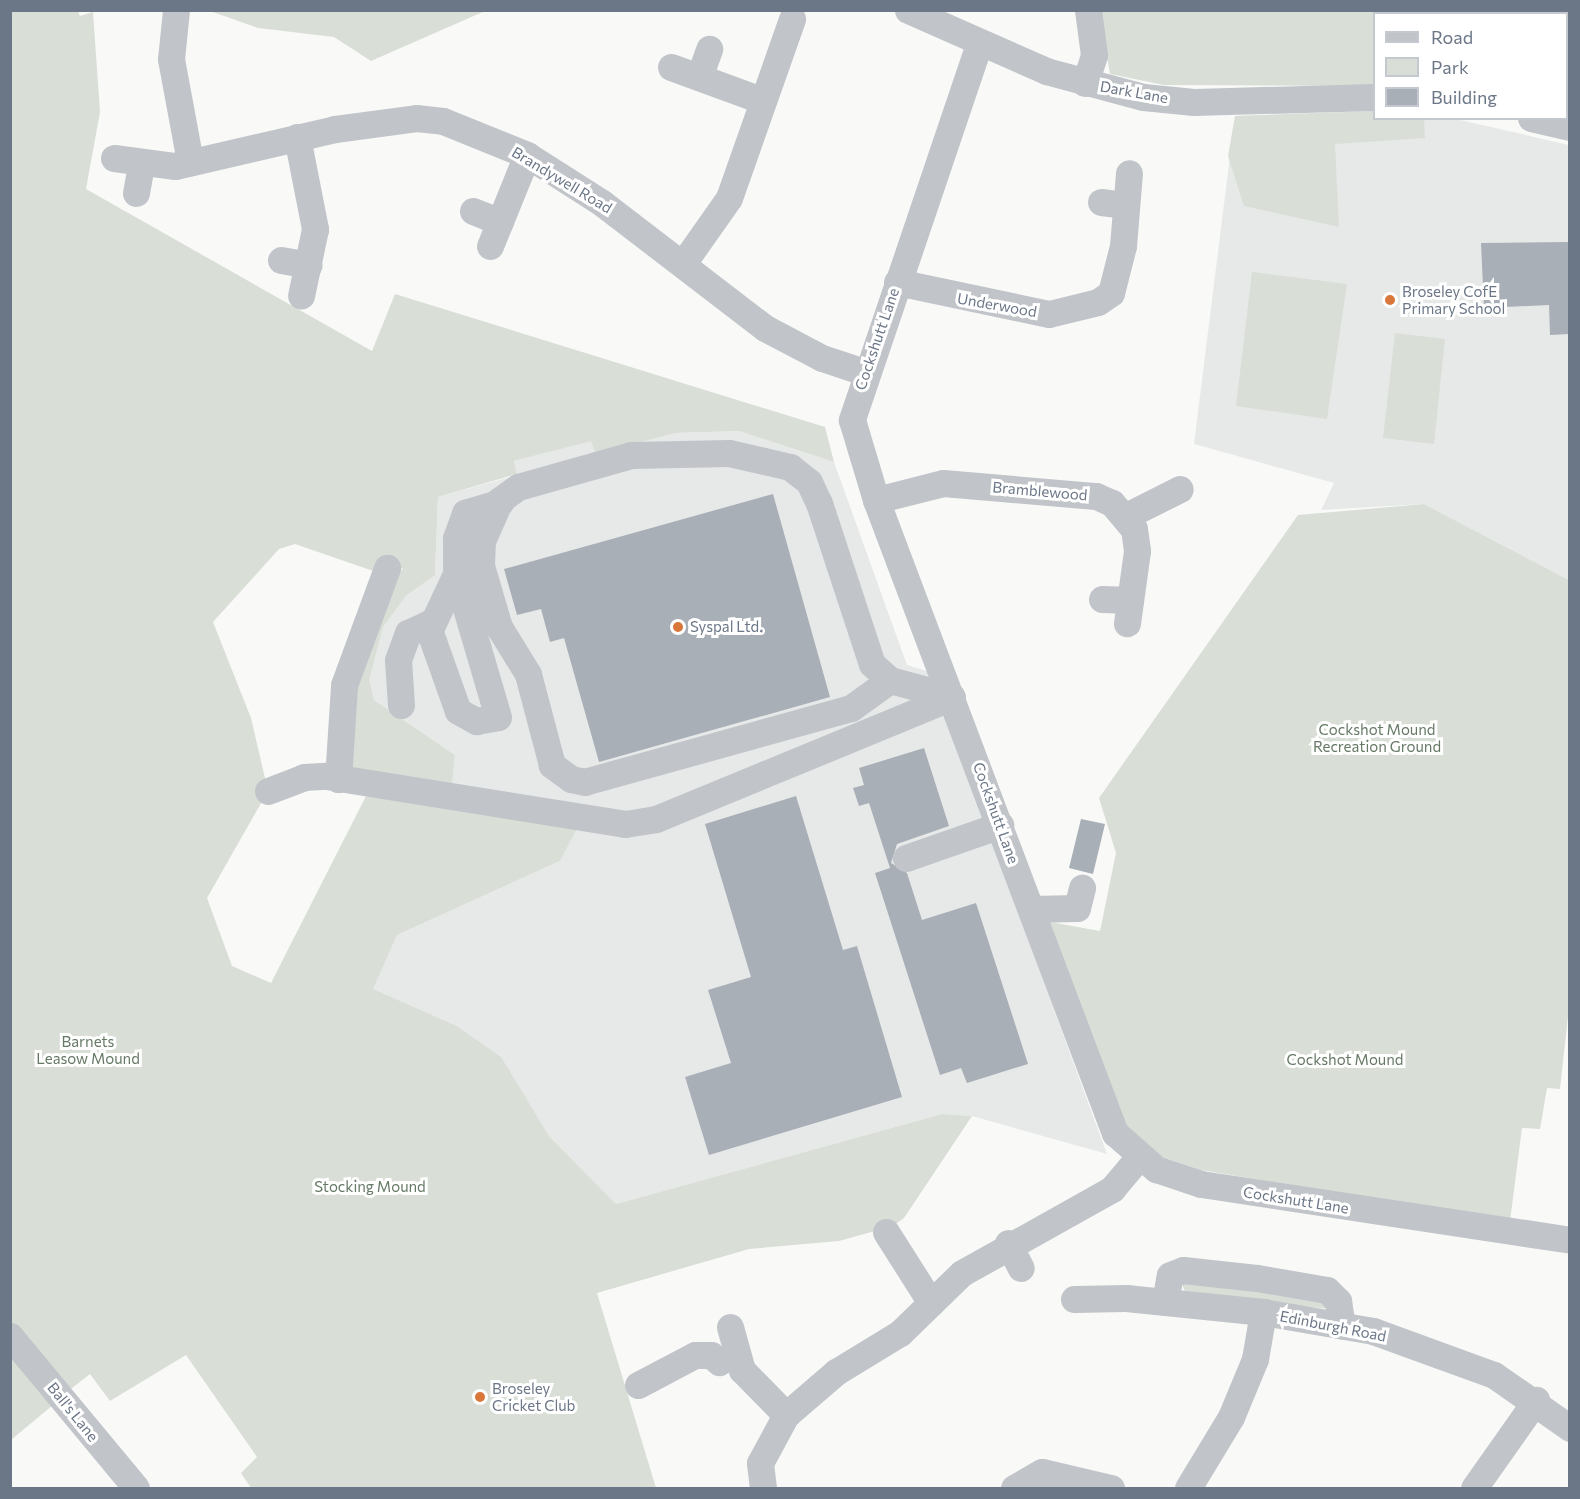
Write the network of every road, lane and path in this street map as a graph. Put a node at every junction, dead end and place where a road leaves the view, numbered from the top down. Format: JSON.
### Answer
{"nodes":[{"id":1,"x":908,"y":10,"type":"edge"},
{"id":2,"x":1088,"y":10,"type":"edge"},
{"id":3,"x":172,"y":11,"type":"edge"},
{"id":4,"x":788,"y":31,"type":"dead end"},
{"id":5,"x":979,"y":44,"type":"junction"},
{"id":6,"x":709,"y":49,"type":"dead end"},
{"id":7,"x":671,"y":67,"type":"dead end"},
{"id":8,"x":699,"y":77,"type":"junction"},
{"id":9,"x":1085,"y":83,"type":"junction"},
{"id":10,"x":1373,"y":97,"type":"edge"},
{"id":11,"x":761,"y":100,"type":"junction"},
{"id":12,"x":1539,"y":120,"type":"edge"},
{"id":13,"x":1569,"y":127,"type":"edge"},
{"id":14,"x":297,"y":136,"type":"junction"},
{"id":15,"x":527,"y":155,"type":"junction"},
{"id":16,"x":114,"y":158,"type":"dead end"},
{"id":17,"x":190,"y":162,"type":"junction"},
{"id":18,"x":141,"y":166,"type":"junction"},
{"id":19,"x":1130,"y":173,"type":"dead end"},
{"id":20,"x":136,"y":193,"type":"dead end"},
{"id":21,"x":473,"y":211,"type":"dead end"},
{"id":22,"x":500,"y":222,"type":"junction"},
{"id":23,"x":490,"y":246,"type":"dead end"},
{"id":24,"x":281,"y":260,"type":"dead end"},
{"id":25,"x":684,"y":262,"type":"junction"},
{"id":26,"x":309,"y":265,"type":"junction"},
{"id":27,"x":897,"y":282,"type":"junction"},
{"id":28,"x":301,"y":296,"type":"dead end"},
{"id":29,"x":864,"y":372,"type":"junction"},
{"id":30,"x":1180,"y":489,"type":"dead end"},
{"id":31,"x":876,"y":500,"type":"junction"},
{"id":32,"x":500,"y":501,"type":"junction"},
{"id":33,"x":1126,"y":516,"type":"junction"},
{"id":34,"x":387,"y":568,"type":"dead end"},
{"id":35,"x":456,"y":574,"type":"junction"},
{"id":36,"x":1102,"y":599,"type":"dead end"},
{"id":37,"x":432,"y":625,"type":"junction"},
{"id":38,"x":890,"y":680,"type":"junction"},
{"id":39,"x":952,"y":697,"type":"junction"},
{"id":40,"x":401,"y":705,"type":"dead end"},
{"id":41,"x":338,"y":779,"type":"junction"},
{"id":42,"x":268,"y":791,"type":"dead end"},
{"id":43,"x":1000,"y":825,"type":"junction"},
{"id":44,"x":906,"y":858,"type":"dead end"},
{"id":45,"x":1082,"y":888,"type":"dead end"},
{"id":46,"x":1031,"y":909,"type":"junction"},
{"id":47,"x":1138,"y":1158,"type":"junction"},
{"id":48,"x":886,"y":1232,"type":"dead end"},
{"id":49,"x":1569,"y":1240,"type":"edge"},
{"id":50,"x":1008,"y":1243,"type":"junction"},
{"id":51,"x":1022,"y":1268,"type":"dead end"},
{"id":52,"x":1074,"y":1299,"type":"dead end"},
{"id":53,"x":1165,"y":1302,"type":"junction"},
{"id":54,"x":931,"y":1303,"type":"junction"},
{"id":55,"x":1263,"y":1312,"type":"junction"},
{"id":56,"x":1342,"y":1326,"type":"junction"},
{"id":57,"x":730,"y":1327,"type":"dead end"},
{"id":58,"x":10,"y":1336,"type":"edge"},
{"id":59,"x":723,"y":1361,"type":"junction"},
{"id":60,"x":638,"y":1385,"type":"dead end"},
{"id":61,"x":1536,"y":1400,"type":"junction"},
{"id":62,"x":786,"y":1415,"type":"junction"},
{"id":63,"x":1569,"y":1428,"type":"edge"},
{"id":64,"x":136,"y":1488,"type":"edge"},
{"id":65,"x":763,"y":1488,"type":"edge"},
{"id":66,"x":1014,"y":1488,"type":"edge"},
{"id":67,"x":1111,"y":1488,"type":"edge"},
{"id":68,"x":1188,"y":1488,"type":"edge"},
{"id":69,"x":1474,"y":1488,"type":"edge"}],
"edges":[{"from":1,"to":5,"type":"street","name":"Dark Lane"},
{"from":2,"to":9,"type":"street"},
{"from":3,"to":17,"type":"street"},
{"from":4,"to":11,"type":"street"},
{"from":5,"to":9,"type":"street","name":"Dark Lane"},
{"from":5,"to":27,"type":"street","name":"Cockshutt Lane"},
{"from":6,"to":8,"type":"street"},
{"from":7,"to":8,"type":"street"},
{"from":8,"to":11,"type":"street"},
{"from":9,"to":10,"type":"street","name":"Dark Lane"},
{"from":11,"to":25,"type":"street"},
{"from":12,"to":13,"type":"street"},
{"from":14,"to":15,"type":"street","name":"Brandywell Road"},
{"from":14,"to":17,"type":"street","name":"Brandywell Road"},
{"from":14,"to":26,"type":"street"},
{"from":15,"to":22,"type":"street"},
{"from":15,"to":25,"type":"street","name":"Brandywell Road"},
{"from":16,"to":18,"type":"street","name":"Brandywell Road"},
{"from":17,"to":18,"type":"street","name":"Brandywell Road"},
{"from":18,"to":20,"type":"street"},
{"from":19,"to":27,"type":"street","name":"Underwood"},
{"from":21,"to":22,"type":"street"},
{"from":22,"to":23,"type":"street"},
{"from":24,"to":26,"type":"street"},
{"from":25,"to":29,"type":"street","name":"Brandywell Road"},
{"from":26,"to":28,"type":"street"},
{"from":27,"to":29,"type":"street","name":"Cockshutt Lane"},
{"from":29,"to":31,"type":"street","name":"Cockshutt Lane"},
{"from":30,"to":33,"type":"street"},
{"from":31,"to":33,"type":"street","name":"Bramblewood"},
{"from":31,"to":39,"type":"street","name":"Cockshutt Lane"},
{"from":32,"to":35,"type":"street"},
{"from":32,"to":38,"type":"street"},
{"from":32,"to":38,"type":"street"},
{"from":33,"to":36,"type":"street"},
{"from":34,"to":41,"type":"street"},
{"from":35,"to":37,"type":"street"},
{"from":35,"to":37,"type":"street"},
{"from":37,"to":40,"type":"street"},
{"from":38,"to":39,"type":"street"},
{"from":39,"to":41,"type":"street"},
{"from":39,"to":43,"type":"street","name":"Cockshutt Lane"},
{"from":41,"to":42,"type":"street"},
{"from":43,"to":44,"type":"street"},
{"from":43,"to":46,"type":"street","name":"Cockshutt Lane"},
{"from":45,"to":46,"type":"street"},
{"from":46,"to":47,"type":"street","name":"Cockshutt Lane"},
{"from":47,"to":49,"type":"street","name":"Cockshutt Lane"},
{"from":47,"to":50,"type":"street"},
{"from":48,"to":54,"type":"street"},
{"from":50,"to":51,"type":"street"},
{"from":50,"to":54,"type":"street"},
{"from":52,"to":53,"type":"street","name":"Edinburgh Road"},
{"from":53,"to":55,"type":"street","name":"Edinburgh Road"},
{"from":53,"to":56,"type":"street"},
{"from":54,"to":62,"type":"street"},
{"from":55,"to":56,"type":"street","name":"Edinburgh Road"},
{"from":55,"to":68,"type":"street"},
{"from":56,"to":61,"type":"street","name":"Edinburgh Road"},
{"from":57,"to":59,"type":"street"},
{"from":58,"to":64,"type":"street","name":"Ball's Lane"},
{"from":59,"to":60,"type":"street"},
{"from":59,"to":62,"type":"street"},
{"from":61,"to":63,"type":"street","name":"Edinburgh Road"},
{"from":61,"to":69,"type":"street"},
{"from":62,"to":65,"type":"street"},
{"from":66,"to":67,"type":"street"}]}
